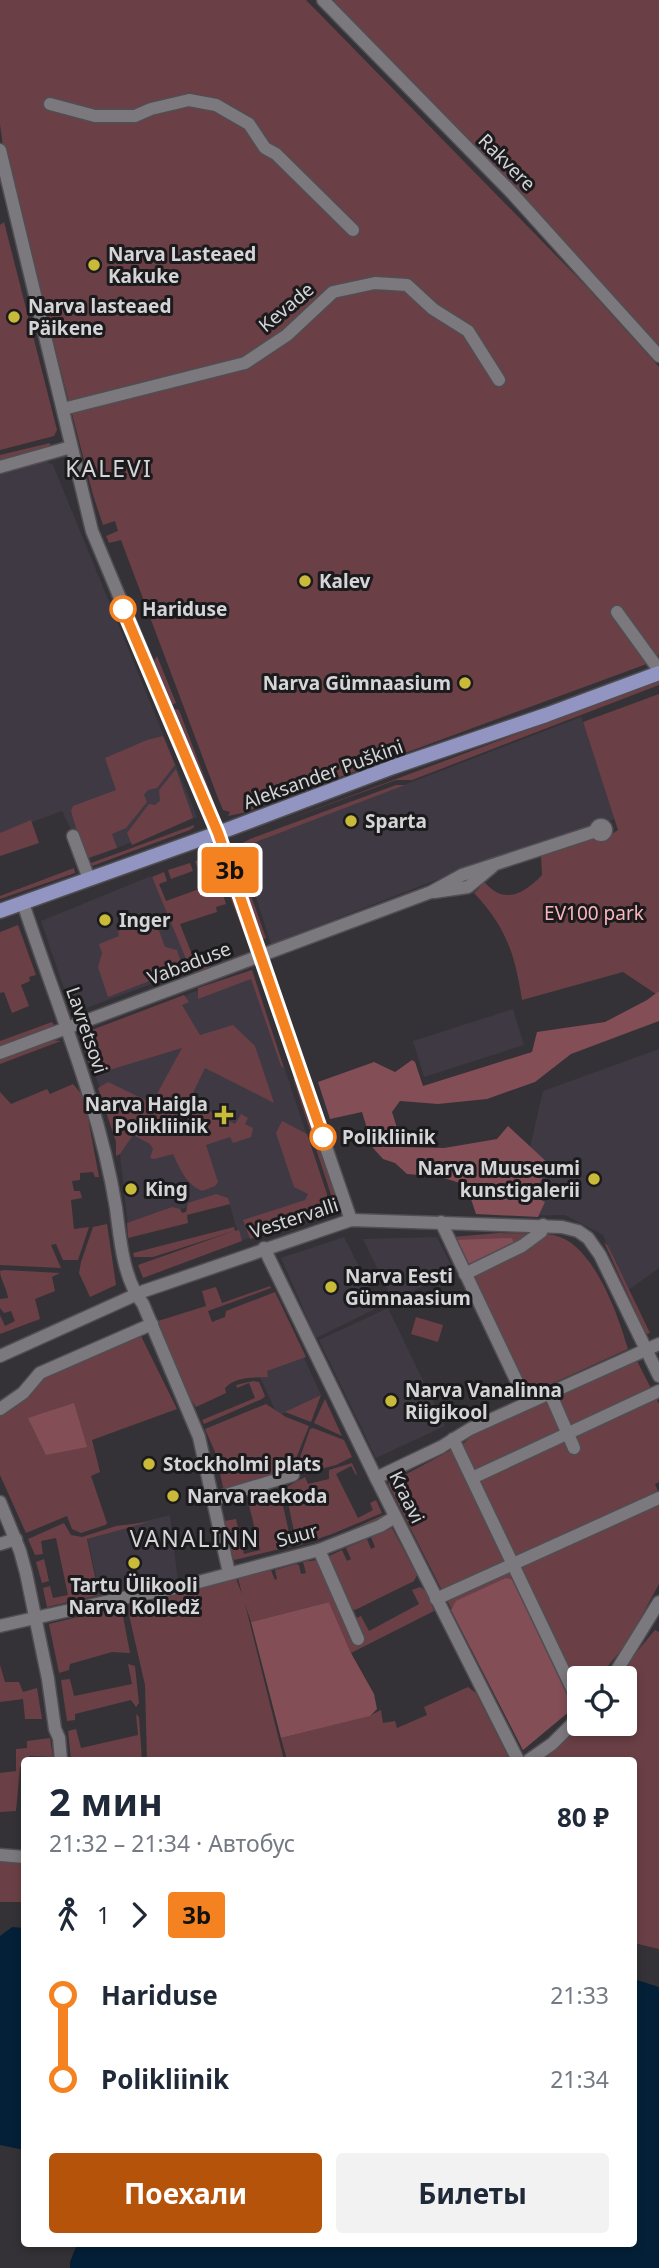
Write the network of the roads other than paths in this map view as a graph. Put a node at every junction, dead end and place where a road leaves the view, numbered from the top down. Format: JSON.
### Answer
{"nodes":[{"id":1,"x":323,"y":0,"type":"edge"},
{"id":2,"x":50,"y":104,"type":"dead end"},
{"id":3,"x":0,"y":150,"type":"edge"},
{"id":4,"x":353,"y":230,"type":"dead end"},
{"id":5,"x":659,"y":356,"type":"edge"},
{"id":6,"x":499,"y":380,"type":"dead end"},
{"id":7,"x":62,"y":409,"type":"junction"},
{"id":8,"x":71,"y":447,"type":"junction"},
{"id":9,"x":0,"y":467,"type":"edge"},
{"id":10,"x":617,"y":612,"type":"dead end"},
{"id":11,"x":659,"y":671,"type":"edge"},
{"id":12,"x":596,"y":831,"type":"dead end"},
{"id":13,"x":218,"y":833,"type":"junction"},
{"id":14,"x":73,"y":836,"type":"dead end"},
{"id":15,"x":89,"y":879,"type":"junction"},
{"id":16,"x":23,"y":903,"type":"junction"},
{"id":17,"x":0,"y":911,"type":"edge"},
{"id":18,"x":261,"y":956,"type":"junction"},
{"id":19,"x":67,"y":1029,"type":"junction"},
{"id":20,"x":0,"y":1053,"type":"edge"},
{"id":21,"x":351,"y":1220,"type":"junction"},
{"id":22,"x":441,"y":1222,"type":"junction"},
{"id":23,"x":543,"y":1225,"type":"junction"},
{"id":24,"x":264,"y":1248,"type":"junction"},
{"id":25,"x":465,"y":1274,"type":"junction"},
{"id":26,"x":135,"y":1294,"type":"junction"},
{"id":27,"x":152,"y":1324,"type":"junction"},
{"id":28,"x":659,"y":1344,"type":"edge"},
{"id":29,"x":646,"y":1348,"type":"junction"},
{"id":30,"x":0,"y":1356,"type":"edge"},
{"id":31,"x":659,"y":1376,"type":"edge"},
{"id":32,"x":659,"y":1391,"type":"edge"},
{"id":33,"x":550,"y":1392,"type":"junction"},
{"id":34,"x":527,"y":1403,"type":"junction"},
{"id":35,"x":0,"y":1409,"type":"edge"},
{"id":36,"x":568,"y":1434,"type":"junction"},
{"id":37,"x":453,"y":1439,"type":"junction"},
{"id":38,"x":574,"y":1448,"type":"dead end"},
{"id":39,"x":293,"y":1475,"type":"dead end"},
{"id":40,"x":376,"y":1478,"type":"junction"},
{"id":41,"x":472,"y":1478,"type":"junction"},
{"id":42,"x":659,"y":1498,"type":"edge"},
{"id":43,"x":213,"y":1499,"type":"junction"},
{"id":44,"x":0,"y":1502,"type":"edge"},
{"id":45,"x":395,"y":1517,"type":"junction"},
{"id":46,"x":16,"y":1539,"type":"junction"},
{"id":47,"x":0,"y":1544,"type":"edge"},
{"id":48,"x":319,"y":1550,"type":"junction"},
{"id":49,"x":514,"y":1564,"type":"junction"},
{"id":50,"x":229,"y":1573,"type":"junction"},
{"id":51,"x":436,"y":1599,"type":"junction"},
{"id":52,"x":659,"y":1602,"type":"edge"},
{"id":53,"x":35,"y":1618,"type":"junction"},
{"id":54,"x":0,"y":1626,"type":"edge"},
{"id":55,"x":358,"y":1639,"type":"dead end"},
{"id":56,"x":619,"y":1666,"type":"edge"},
{"id":57,"x":567,"y":1677,"type":"edge"},
{"id":58,"x":567,"y":1729,"type":"edge"},
{"id":59,"x":61,"y":1757,"type":"edge"},
{"id":60,"x":517,"y":1757,"type":"edge"},
{"id":61,"x":533,"y":1757,"type":"edge"},
{"id":62,"x":0,"y":1855,"type":"edge"},
{"id":63,"x":21,"y":1857,"type":"edge"}],
"edges":[{"from":1,"to":5,"type":"street","name":"Rakvere"},
{"from":2,"to":4,"type":"street"},
{"from":3,"to":7,"type":"street"},
{"from":6,"to":7,"type":"street","name":"Kevade"},
{"from":7,"to":8,"type":"street"},
{"from":8,"to":9,"type":"street"},
{"from":8,"to":13,"type":"street"},
{"from":10,"to":11,"type":"street"},
{"from":11,"to":13,"type":"main road","name":"Aleksander Puškini"},
{"from":12,"to":18,"type":"street","name":"Vabaduse"},
{"from":13,"to":15,"type":"main road","name":"Aleksander Puškini"},
{"from":13,"to":18,"type":"street"},
{"from":14,"to":15,"type":"street"},
{"from":15,"to":16,"type":"main road","name":"Aleksander Puškini"},
{"from":16,"to":17,"type":"main road","name":"Aleksander Puškini"},
{"from":16,"to":19,"type":"street","name":"Lavretsovi"},
{"from":18,"to":19,"type":"street","name":"Vabaduse"},
{"from":18,"to":21,"type":"street"},
{"from":19,"to":20,"type":"street","name":"Vabaduse"},
{"from":19,"to":26,"type":"street","name":"Lavretsovi"},
{"from":21,"to":22,"type":"street","name":"Vestervalli"},
{"from":21,"to":24,"type":"street","name":"Vestervalli"},
{"from":22,"to":23,"type":"street","name":"Vestervalli"},
{"from":22,"to":25,"type":"street"},
{"from":23,"to":25,"type":"street"},
{"from":23,"to":29,"type":"street","name":"Vestervalli"},
{"from":24,"to":26,"type":"street","name":"Vestervalli"},
{"from":24,"to":40,"type":"street","name":"Kraavi"},
{"from":25,"to":34,"type":"street"},
{"from":26,"to":27,"type":"street","name":"Lavretsovi"},
{"from":26,"to":30,"type":"street","name":"Vestervalli"},
{"from":27,"to":35,"type":"street"},
{"from":27,"to":43,"type":"street","name":"Lavretsovi"},
{"from":28,"to":29,"type":"street"},
{"from":29,"to":31,"type":"street","name":"Vestervalli"},
{"from":29,"to":33,"type":"street"},
{"from":32,"to":36,"type":"street"},
{"from":33,"to":34,"type":"street"},
{"from":33,"to":36,"type":"street"},
{"from":34,"to":37,"type":"street"},
{"from":36,"to":38,"type":"street"},
{"from":36,"to":41,"type":"street"},
{"from":37,"to":40,"type":"street"},
{"from":37,"to":41,"type":"street"},
{"from":39,"to":43,"type":"street"},
{"from":40,"to":45,"type":"street","name":"Kraavi"},
{"from":41,"to":49,"type":"street"},
{"from":42,"to":49,"type":"street"},
{"from":43,"to":50,"type":"street","name":"Lavretsovi"},
{"from":44,"to":46,"type":"street"},
{"from":45,"to":48,"type":"street","name":"Suur"},
{"from":45,"to":51,"type":"street","name":"Kraavi"},
{"from":46,"to":47,"type":"street"},
{"from":46,"to":53,"type":"street"},
{"from":48,"to":50,"type":"street","name":"Suur"},
{"from":48,"to":55,"type":"street"},
{"from":49,"to":51,"type":"street"},
{"from":49,"to":57,"type":"street"},
{"from":50,"to":53,"type":"street","name":"Suur"},
{"from":51,"to":60,"type":"street","name":"Kraavi"},
{"from":52,"to":56,"type":"street"},
{"from":53,"to":54,"type":"street","name":"Suur"},
{"from":53,"to":59,"type":"street"},
{"from":58,"to":61,"type":"street"},
{"from":62,"to":63,"type":"street"}]}
